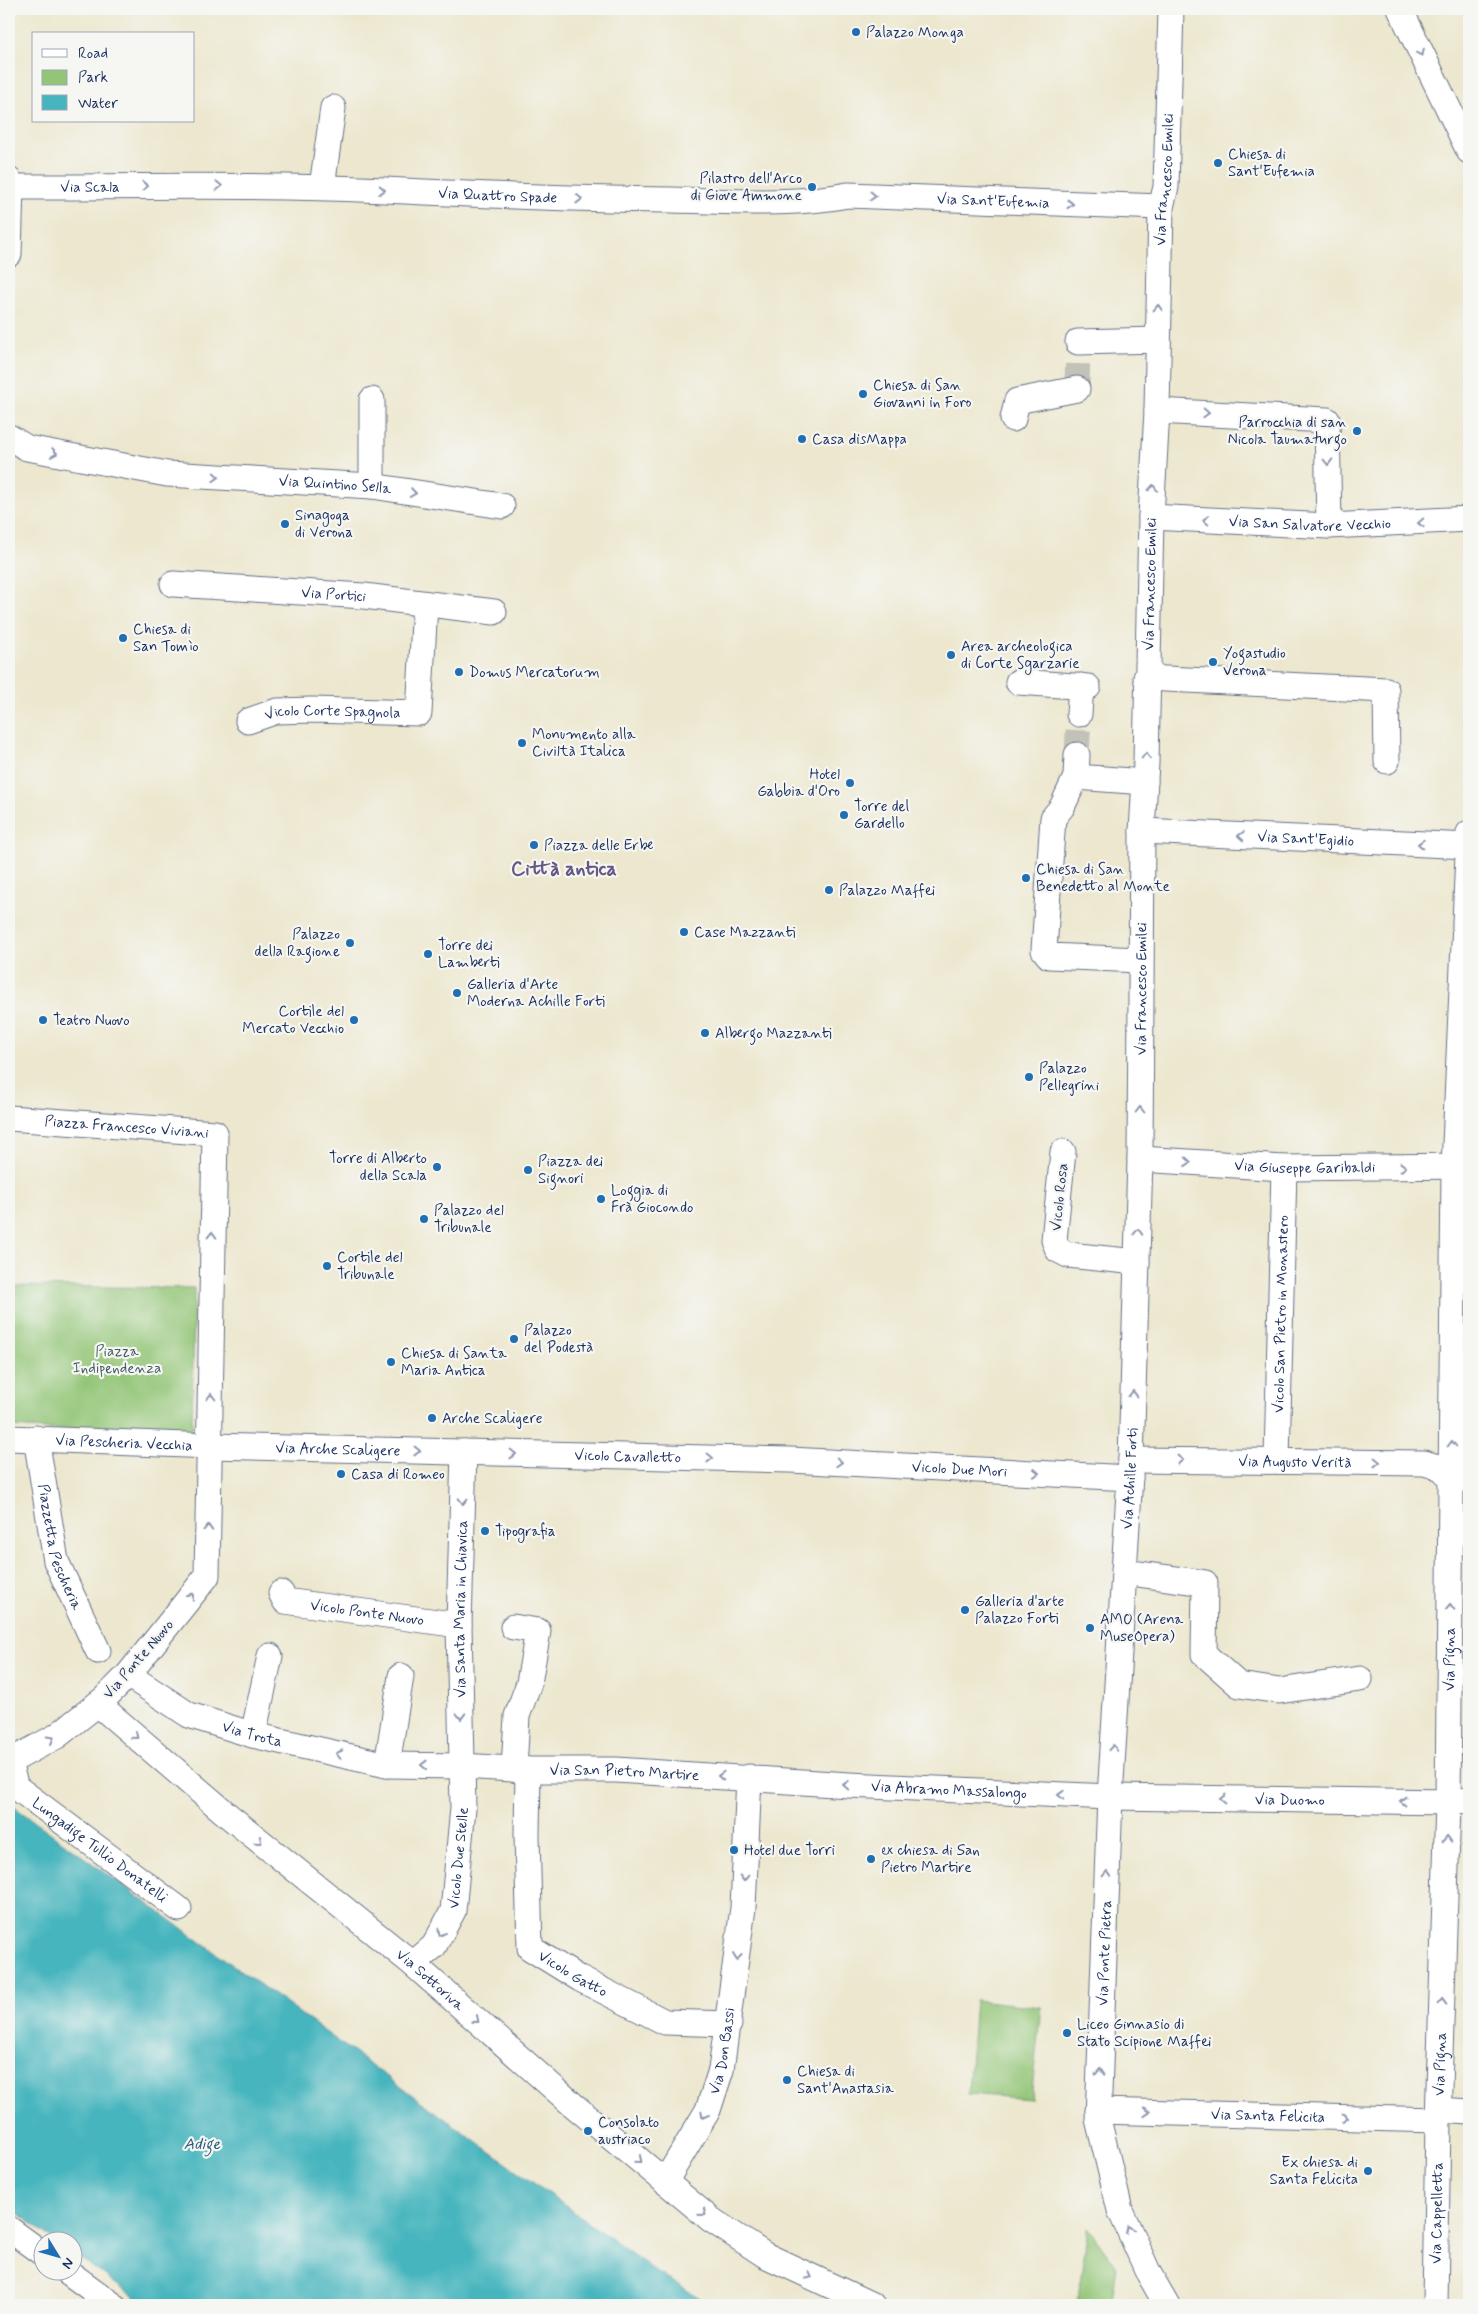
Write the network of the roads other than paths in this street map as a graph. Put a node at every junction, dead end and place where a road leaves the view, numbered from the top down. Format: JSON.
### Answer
{"nodes":[{"id":1,"x":1171,"y":9,"type":"edge"},
{"id":2,"x":1400,"y":9,"type":"edge"},
{"id":3,"x":333,"y":108,"type":"dead end"},
{"id":4,"x":1469,"y":151,"type":"edge"},
{"id":5,"x":10,"y":185,"type":"edge"},
{"id":6,"x":170,"y":186,"type":"joint"},
{"id":7,"x":322,"y":187,"type":"junction"},
{"id":8,"x":825,"y":199,"type":"joint"},
{"id":9,"x":1161,"y":208,"type":"junction"},
{"id":10,"x":9,"y":254,"type":"edge"},
{"id":11,"x":1158,"y":340,"type":"junction"},
{"id":12,"x":1078,"y":342,"type":"dead end"},
{"id":13,"x":1077,"y":389,"type":"dead end"},
{"id":14,"x":372,"y":400,"type":"dead end"},
{"id":15,"x":1157,"y":411,"type":"junction"},
{"id":16,"x":1013,"y":419,"type":"dead end"},
{"id":17,"x":9,"y":437,"type":"edge"},
{"id":18,"x":372,"y":486,"type":"junction"},
{"id":19,"x":502,"y":506,"type":"dead end"},
{"id":20,"x":1151,"y":517,"type":"junction"},
{"id":21,"x":1469,"y":519,"type":"edge"},
{"id":22,"x":1329,"y":526,"type":"junction"},
{"id":23,"x":173,"y":584,"type":"dead end"},
{"id":24,"x":425,"y":604,"type":"junction"},
{"id":25,"x":494,"y":612,"type":"dead end"},
{"id":26,"x":1146,"y":678,"type":"junction"},
{"id":27,"x":1018,"y":682,"type":"dead end"},
{"id":28,"x":1079,"y":714,"type":"tunnel mouth"},
{"id":29,"x":248,"y":721,"type":"dead end"},
{"id":30,"x":1387,"y":761,"type":"dead end"},
{"id":31,"x":1145,"y":782,"type":"junction"},
{"id":32,"x":1142,"y":831,"type":"junction"},
{"id":33,"x":1469,"y":833,"type":"edge"},
{"id":34,"x":1469,"y":846,"type":"edge"},
{"id":35,"x":1140,"y":960,"type":"junction"},
{"id":36,"x":9,"y":1118,"type":"edge"},
{"id":37,"x":1063,"y":1152,"type":"dead end"},
{"id":38,"x":1140,"y":1159,"type":"junction"},
{"id":39,"x":1462,"y":1166,"type":"edge"},
{"id":40,"x":1284,"y":1168,"type":"junction"},
{"id":41,"x":1137,"y":1262,"type":"junction"},
{"id":42,"x":1461,"y":1269,"type":"edge"},
{"id":43,"x":9,"y":1438,"type":"edge"},
{"id":44,"x":36,"y":1438,"type":"junction"},
{"id":45,"x":210,"y":1446,"type":"junction"},
{"id":46,"x":464,"y":1452,"type":"junction"},
{"id":47,"x":790,"y":1460,"type":"joint"},
{"id":48,"x":1278,"y":1460,"type":"junction"},
{"id":49,"x":1131,"y":1469,"type":"junction"},
{"id":50,"x":1460,"y":1479,"type":"edge"},
{"id":51,"x":1124,"y":1572,"type":"junction"},
{"id":52,"x":281,"y":1593,"type":"dead end"},
{"id":53,"x":459,"y":1625,"type":"junction"},
{"id":54,"x":513,"y":1627,"type":"dead end"},
{"id":55,"x":98,"y":1651,"type":"dead end"},
{"id":56,"x":270,"y":1656,"type":"dead end"},
{"id":57,"x":128,"y":1675,"type":"junction"},
{"id":58,"x":400,"y":1676,"type":"dead end"},
{"id":59,"x":1360,"y":1679,"type":"dead end"},
{"id":60,"x":98,"y":1704,"type":"junction"},
{"id":61,"x":253,"y":1735,"type":"junction"},
{"id":62,"x":9,"y":1763,"type":"edge"},
{"id":63,"x":387,"y":1765,"type":"junction"},
{"id":64,"x":462,"y":1766,"type":"junction"},
{"id":65,"x":521,"y":1769,"type":"junction"},
{"id":66,"x":748,"y":1777,"type":"junction"},
{"id":67,"x":787,"y":1782,"type":"joint"},
{"id":68,"x":1110,"y":1797,"type":"junction"},
{"id":69,"x":1459,"y":1801,"type":"edge"},
{"id":70,"x":179,"y":1910,"type":"dead end"},
{"id":71,"x":413,"y":1964,"type":"junction"},
{"id":72,"x":729,"y":2024,"type":"junction"},
{"id":73,"x":1098,"y":2111,"type":"junction"},
{"id":74,"x":1469,"y":2112,"type":"edge"},
{"id":75,"x":1438,"y":2115,"type":"junction"},
{"id":76,"x":665,"y":2182,"type":"junction"},
{"id":77,"x":9,"y":2229,"type":"edge"},
{"id":78,"x":32,"y":2246,"type":"edge"},
{"id":79,"x":1149,"y":2274,"type":"junction"},
{"id":80,"x":82,"y":2282,"type":"edge"},
{"id":81,"x":114,"y":2305,"type":"edge"},
{"id":82,"x":872,"y":2305,"type":"edge"},
{"id":83,"x":1146,"y":2305,"type":"edge"},
{"id":84,"x":1167,"y":2305,"type":"edge"},
{"id":85,"x":1435,"y":2305,"type":"edge"}],
"edges":[{"from":1,"to":9,"type":"street","name":"Via Francesco Emilei"},
{"from":2,"to":4,"type":"street","one_way":true},
{"from":3,"to":7,"type":"street"},
{"from":5,"to":6,"type":"street","name":"Via Scala","one_way":true},
{"from":5,"to":10,"type":"street"},
{"from":6,"to":7,"type":"street","name":"Via Quattro Spade","one_way":true},
{"from":7,"to":8,"type":"street","name":"Via Quattro Spade","one_way":true},
{"from":8,"to":9,"type":"street","name":"Via Sant'Eufemia","one_way":true},
{"from":11,"to":9,"type":"street","name":"Via Francesco Emilei","one_way":true},
{"from":11,"to":12,"type":"street"},
{"from":11,"to":15,"type":"street","name":"Via Francesco Emilei"},
{"from":13,"to":16,"type":"street"},
{"from":14,"to":18,"type":"street"},
{"from":20,"to":15,"type":"street","name":"Via Francesco Emilei","one_way":true},
{"from":15,"to":22,"type":"street","one_way":true},
{"from":17,"to":18,"type":"street","name":"Via Quintino Sella","one_way":true},
{"from":18,"to":19,"type":"street","name":"Via Quintino Sella","one_way":true},
{"from":22,"to":20,"type":"street","name":"Via San Salvatore Vecchio","one_way":true},
{"from":20,"to":26,"type":"street","name":"Via Francesco Emilei"},
{"from":21,"to":22,"type":"street","name":"Via San Salvatore Vecchio","one_way":true},
{"from":23,"to":24,"type":"street","name":"Via Portici"},
{"from":24,"to":25,"type":"street","name":"Via Portici"},
{"from":24,"to":29,"type":"street","name":"Vicolo Corte Spagnola"},
{"from":26,"to":30,"type":"street"},
{"from":31,"to":26,"type":"street","name":"Via Francesco Emilei","one_way":true},
{"from":27,"to":28,"type":"street"},
{"from":31,"to":32,"type":"street","name":"Via Francesco Emilei"},
{"from":31,"to":35,"type":"street"},
{"from":34,"to":32,"type":"street","name":"Via Sant'Egidio","one_way":true},
{"from":32,"to":35,"type":"street","name":"Via Francesco Emilei"},
{"from":33,"to":34,"type":"street","name":"Via Pigna"},
{"from":34,"to":39,"type":"street","name":"Via Pigna"},
{"from":38,"to":35,"type":"street","name":"Via Francesco Emilei","one_way":true},
{"from":45,"to":36,"type":"street","name":"Piazza Francesco Viviani","one_way":true},
{"from":37,"to":41,"type":"street","name":"Vicolo Rosa"},
{"from":38,"to":40,"type":"street","name":"Via Giuseppe Garibaldi","one_way":true},
{"from":41,"to":38,"type":"street","name":"Via Achille Forti","one_way":true},
{"from":40,"to":39,"type":"street","name":"Via Giuseppe Garibaldi","one_way":true},
{"from":39,"to":42,"type":"street","name":"Via Pigna"},
{"from":40,"to":48,"type":"street","name":"Vicolo San Pietro in Monastero"},
{"from":49,"to":41,"type":"street","name":"Via Achille Forti","one_way":true},
{"from":50,"to":42,"type":"street","name":"Via Pigna","one_way":true},
{"from":43,"to":44,"type":"street","name":"Via Pescheria Vecchia"},
{"from":44,"to":45,"type":"street","name":"Via Pescheria Vecchia"},
{"from":44,"to":55,"type":"street","name":"Piazzetta Pescheria"},
{"from":45,"to":46,"type":"street","name":"Via Arche Scaligere","one_way":true},
{"from":57,"to":45,"type":"street","name":"Via Ponte Nuovo","one_way":true},
{"from":46,"to":47,"type":"street","name":"Vicolo Cavalletto","one_way":true},
{"from":46,"to":53,"type":"street","name":"Via Santa Maria in Chiavica","one_way":true},
{"from":47,"to":49,"type":"street","name":"Vicolo Due Mori","one_way":true},
{"from":49,"to":48,"type":"street","name":"Via Augusto Verità","one_way":true},
{"from":48,"to":50,"type":"street","name":"Via Augusto Verità","one_way":true},
{"from":49,"to":51,"type":"street","name":"Via Achille Forti"},
{"from":69,"to":50,"type":"street","name":"Via Pigna","one_way":true},
{"from":51,"to":59,"type":"street"},
{"from":68,"to":51,"type":"street","name":"Via Achille Forti","one_way":true},
{"from":52,"to":53,"type":"street","name":"Vicolo Ponte Nuovo"},
{"from":53,"to":64,"type":"street","name":"Via Santa Maria in Chiavica","one_way":true},
{"from":54,"to":65,"type":"street"},
{"from":56,"to":61,"type":"street"},
{"from":57,"to":60,"type":"street","name":"Via Ponte Nuovo"},
{"from":57,"to":61,"type":"street","name":"Via Trota"},
{"from":58,"to":63,"type":"street"},
{"from":62,"to":60,"type":"street","name":"Via Ponte Nuovo","one_way":true},
{"from":60,"to":71,"type":"street","name":"Via Sottoriva","one_way":true},
{"from":63,"to":61,"type":"street","name":"Via Trota","one_way":true},
{"from":62,"to":70,"type":"street","name":"Lungadige Tullio Donatelli"},
{"from":64,"to":63,"type":"street","name":"Via Trota","one_way":true},
{"from":64,"to":65,"type":"street","name":"Via San Pietro Martire"},
{"from":64,"to":71,"type":"street","name":"Vicolo Due Stelle","one_way":true},
{"from":66,"to":65,"type":"street","name":"Via San Pietro Martire","one_way":true},
{"from":65,"to":72,"type":"street","name":"Vicolo Gatto"},
{"from":66,"to":67,"type":"street","name":"Via San Pietro Martire"},
{"from":66,"to":72,"type":"street","name":"Via Don Bassi","one_way":true},
{"from":68,"to":67,"type":"street","name":"Via Abramo Massalongo","one_way":true},
{"from":69,"to":68,"type":"street","name":"Via Duomo","one_way":true},
{"from":73,"to":68,"type":"street","name":"Via Ponte Pietra","one_way":true},
{"from":75,"to":69,"type":"street","name":"Via Pigna","one_way":true},
{"from":71,"to":76,"type":"street","name":"Via Sottoriva","one_way":true},
{"from":72,"to":76,"type":"street","name":"Via Don Bassi","one_way":true},
{"from":73,"to":75,"type":"street","name":"Via Santa Felicita","one_way":true},
{"from":79,"to":73,"type":"street","name":"Via Ponte Pietra","one_way":true},
{"from":74,"to":75,"type":"street","name":"Via Santa Felicita"},
{"from":75,"to":85,"type":"street","name":"Via Cappelletta"},
{"from":76,"to":82,"type":"street","name":"Via Sottoriva","one_way":true},
{"from":77,"to":78,"type":"street"},
{"from":79,"to":83,"type":"street"},
{"from":79,"to":84,"type":"street","name":"Via Ponte Pietra"},
{"from":80,"to":81,"type":"street"}]}
